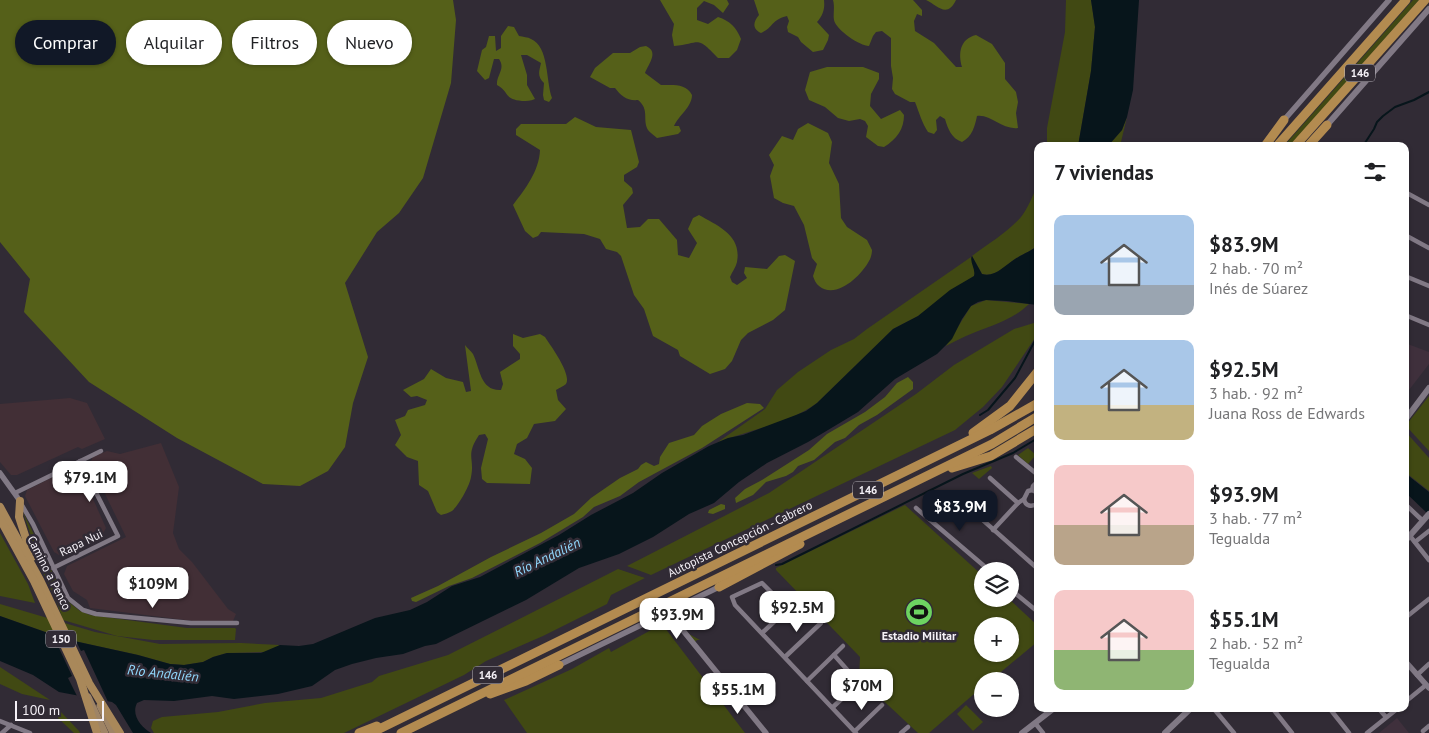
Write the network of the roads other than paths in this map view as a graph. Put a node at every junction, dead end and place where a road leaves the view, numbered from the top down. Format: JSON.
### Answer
{"nodes":[{"id":1,"x":1389,"y":0,"type":"edge"},
{"id":2,"x":1406,"y":0,"type":"edge"},
{"id":3,"x":1424,"y":0,"type":"edge"},
{"id":4,"x":1429,"y":9,"type":"edge"},
{"id":5,"x":1284,"y":120,"type":"joint"},
{"id":6,"x":1327,"y":124,"type":"joint"},
{"id":7,"x":1268,"y":142,"type":"edge"},
{"id":8,"x":1281,"y":142,"type":"edge"},
{"id":9,"x":1299,"y":142,"type":"edge"},
{"id":10,"x":1311,"y":142,"type":"edge"},
{"id":11,"x":1409,"y":194,"type":"edge"},
{"id":12,"x":1429,"y":205,"type":"edge"},
{"id":13,"x":1409,"y":237,"type":"edge"},
{"id":14,"x":1429,"y":248,"type":"edge"},
{"id":15,"x":1409,"y":278,"type":"edge"},
{"id":16,"x":1429,"y":286,"type":"edge"},
{"id":17,"x":1409,"y":317,"type":"edge"},
{"id":18,"x":1429,"y":325,"type":"edge"},
{"id":19,"x":1034,"y":376,"type":"edge"},
{"id":20,"x":1429,"y":388,"type":"edge"},
{"id":21,"x":1034,"y":405,"type":"edge"},
{"id":22,"x":1409,"y":415,"type":"edge"},
{"id":23,"x":1034,"y":418,"type":"edge"},
{"id":24,"x":1034,"y":430,"type":"edge"},
{"id":25,"x":948,"y":450,"type":"junction"},
{"id":26,"x":101,"y":451,"type":"dead end"},
{"id":27,"x":1016,"y":457,"type":"dead end"},
{"id":28,"x":80,"y":461,"type":"junction"},
{"id":29,"x":1034,"y":472,"type":"edge"},
{"id":30,"x":0,"y":473,"type":"edge"},
{"id":31,"x":928,"y":475,"type":"junction"},
{"id":32,"x":990,"y":478,"type":"dead end"},
{"id":33,"x":1034,"y":487,"type":"edge"},
{"id":34,"x":1032,"y":490,"type":"joint"},
{"id":35,"x":15,"y":493,"type":"junction"},
{"id":36,"x":1024,"y":498,"type":"junction"},
{"id":37,"x":959,"y":499,"type":"dead end"},
{"id":38,"x":20,"y":502,"type":"junction"},
{"id":39,"x":1018,"y":503,"type":"junction"},
{"id":40,"x":1034,"y":506,"type":"edge"},
{"id":41,"x":1409,"y":506,"type":"edge"},
{"id":42,"x":0,"y":507,"type":"edge"},
{"id":43,"x":916,"y":508,"type":"dead end"},
{"id":44,"x":848,"y":514,"type":"junction"},
{"id":45,"x":1426,"y":517,"type":"edge"},
{"id":46,"x":0,"y":519,"type":"edge"},
{"id":47,"x":993,"y":530,"type":"junction"},
{"id":48,"x":1429,"y":531,"type":"edge"},
{"id":49,"x":1409,"y":537,"type":"edge"},
{"id":50,"x":1409,"y":539,"type":"edge"},
{"id":51,"x":1415,"y":542,"type":"junction"},
{"id":52,"x":1429,"y":560,"type":"edge"},
{"id":53,"x":979,"y":562,"type":"edge"},
{"id":54,"x":1034,"y":566,"type":"edge"},
{"id":55,"x":53,"y":568,"type":"junction"},
{"id":56,"x":40,"y":580,"type":"junction"},
{"id":57,"x":719,"y":588,"type":"joint"},
{"id":58,"x":1019,"y":596,"type":"edge"},
{"id":59,"x":1429,"y":599,"type":"edge"},
{"id":60,"x":46,"y":600,"type":"junction"},
{"id":61,"x":793,"y":604,"type":"dead end"},
{"id":62,"x":788,"y":609,"type":"junction"},
{"id":63,"x":1034,"y":609,"type":"edge"},
{"id":64,"x":668,"y":612,"type":"junction"},
{"id":65,"x":1409,"y":615,"type":"edge"},
{"id":66,"x":237,"y":623,"type":"dead end"},
{"id":67,"x":821,"y":623,"type":"dead end"},
{"id":68,"x":762,"y":633,"type":"junction"},
{"id":69,"x":843,"y":646,"type":"dead end"},
{"id":70,"x":834,"y":655,"type":"junction"},
{"id":71,"x":785,"y":657,"type":"junction"},
{"id":72,"x":1429,"y":664,"type":"edge"},
{"id":73,"x":559,"y":665,"type":"joint"},
{"id":74,"x":1409,"y":666,"type":"edge"},
{"id":75,"x":1417,"y":675,"type":"junction"},
{"id":76,"x":807,"y":680,"type":"junction"},
{"id":77,"x":1428,"y":687,"type":"edge"},
{"id":78,"x":470,"y":698,"type":"junction"},
{"id":79,"x":1409,"y":699,"type":"edge"},
{"id":80,"x":882,"y":705,"type":"dead end"},
{"id":81,"x":832,"y":707,"type":"junction"},
{"id":82,"x":1049,"y":712,"type":"edge"},
{"id":83,"x":1187,"y":712,"type":"edge"},
{"id":84,"x":1216,"y":712,"type":"edge"},
{"id":85,"x":1275,"y":712,"type":"edge"},
{"id":86,"x":1332,"y":712,"type":"edge"},
{"id":87,"x":1382,"y":712,"type":"edge"},
{"id":88,"x":1393,"y":712,"type":"edge"},
{"id":89,"x":1386,"y":717,"type":"junction"},
{"id":90,"x":399,"y":719,"type":"junction"},
{"id":91,"x":0,"y":721,"type":"edge"},
{"id":92,"x":1035,"y":723,"type":"junction"},
{"id":93,"x":11,"y":725,"type":"junction"},
{"id":94,"x":908,"y":726,"type":"dead end"},
{"id":95,"x":1429,"y":726,"type":"edge"},
{"id":96,"x":108,"y":732,"type":"edge"},
{"id":97,"x":856,"y":732,"type":"edge"},
{"id":98,"x":1423,"y":732,"type":"dead end"},
{"id":99,"x":2,"y":733,"type":"edge"},
{"id":100,"x":30,"y":733,"type":"edge"},
{"id":101,"x":359,"y":733,"type":"edge"},
{"id":102,"x":371,"y":733,"type":"edge"},
{"id":103,"x":401,"y":733,"type":"edge"},
{"id":104,"x":766,"y":733,"type":"edge"},
{"id":105,"x":901,"y":733,"type":"edge"},
{"id":106,"x":1022,"y":733,"type":"edge"},
{"id":107,"x":1043,"y":733,"type":"edge"},
{"id":108,"x":1165,"y":733,"type":"edge"},
{"id":109,"x":1234,"y":733,"type":"edge"},
{"id":110,"x":1292,"y":733,"type":"edge"},
{"id":111,"x":1349,"y":733,"type":"edge"},
{"id":112,"x":1367,"y":733,"type":"edge"}],
"edges":[{"from":1,"to":5,"type":"street"},
{"from":2,"to":8,"type":"highway","number":"146"},
{"from":3,"to":9,"type":"highway","number":"146"},
{"from":4,"to":6,"type":"main road"},
{"from":5,"to":7,"type":"highway"},
{"from":6,"to":10,"type":"highway"},
{"from":11,"to":12,"type":"street"},
{"from":13,"to":14,"type":"street"},
{"from":15,"to":16,"type":"street"},
{"from":17,"to":18,"type":"street"},
{"from":19,"to":25,"type":"highway"},
{"from":20,"to":22,"type":"main road"},
{"from":21,"to":25,"type":"highway","name":"Autopista Concepción - Cabrero","number":"146"},
{"from":23,"to":31,"type":"highway","name":"Autopista Concepción - Cabrero","number":"146"},
{"from":24,"to":31,"type":"highway"},
{"from":25,"to":90,"type":"highway","name":"Autopista Concepción - Cabrero","number":"146"},
{"from":26,"to":28,"type":"street"},
{"from":27,"to":29,"type":"street"},
{"from":28,"to":35,"type":"street"},
{"from":28,"to":55,"type":"street","name":"Rapa Nui"},
{"from":30,"to":35,"type":"street"},
{"from":31,"to":44,"type":"highway","name":"Autopista Concepción - Cabrero","number":"146"},
{"from":32,"to":39,"type":"street"},
{"from":33,"to":34,"type":"street"},
{"from":34,"to":36,"type":"street"},
{"from":35,"to":38,"type":"street"},
{"from":36,"to":39,"type":"street"},
{"from":36,"to":40,"type":"street"},
{"from":37,"to":47,"type":"street"},
{"from":38,"to":55,"type":"street"},
{"from":38,"to":56,"type":"highway"},
{"from":39,"to":47,"type":"street"},
{"from":41,"to":45,"type":"street"},
{"from":42,"to":56,"type":"highway","name":"Camino a Penco","number":"150"},
{"from":43,"to":53,"type":"street"},
{"from":44,"to":57,"type":"highway"},
{"from":44,"to":78,"type":"highway","name":"Autopista Concepción - Cabrero","number":"146"},
{"from":45,"to":49,"type":"main road"},
{"from":46,"to":60,"type":"highway","name":"Camino a Penco","number":"150"},
{"from":47,"to":54,"type":"street"},
{"from":48,"to":51,"type":"street"},
{"from":50,"to":51,"type":"street"},
{"from":51,"to":52,"type":"street"},
{"from":55,"to":66,"type":"street"},
{"from":56,"to":60,"type":"highway","name":"Camino a Penco","number":"150"},
{"from":57,"to":64,"type":"street"},
{"from":58,"to":63,"type":"street"},
{"from":59,"to":65,"type":"street"},
{"from":60,"to":96,"type":"highway","name":"Camino a Penco","number":"150"},
{"from":60,"to":96,"type":"highway","name":"Camino a Penco","number":"150"},
{"from":61,"to":62,"type":"street"},
{"from":62,"to":68,"type":"street"},
{"from":62,"to":68,"type":"street"},
{"from":64,"to":73,"type":"street"},
{"from":64,"to":104,"type":"street"},
{"from":67,"to":71,"type":"street"},
{"from":68,"to":71,"type":"street"},
{"from":69,"to":70,"type":"street"},
{"from":70,"to":76,"type":"street"},
{"from":70,"to":81,"type":"street"},
{"from":71,"to":76,"type":"street"},
{"from":72,"to":75,"type":"street"},
{"from":73,"to":78,"type":"highway"},
{"from":74,"to":75,"type":"street"},
{"from":75,"to":77,"type":"street"},
{"from":76,"to":81,"type":"street"},
{"from":77,"to":79,"type":"street"},
{"from":78,"to":103,"type":"highway","name":"Autopista Concepción - Cabrero","number":"146"},
{"from":80,"to":97,"type":"street"},
{"from":81,"to":97,"type":"street"},
{"from":82,"to":92,"type":"main road"},
{"from":83,"to":108,"type":"main road"},
{"from":84,"to":109,"type":"street"},
{"from":85,"to":110,"type":"street"},
{"from":86,"to":111,"type":"street"},
{"from":87,"to":89,"type":"street"},
{"from":88,"to":89,"type":"street"},
{"from":89,"to":112,"type":"street"},
{"from":90,"to":101,"type":"highway"},
{"from":90,"to":102,"type":"highway","name":"Autopista Concepción - Cabrero","number":"146"},
{"from":91,"to":93,"type":"street"},
{"from":92,"to":106,"type":"main road"},
{"from":92,"to":107,"type":"street"},
{"from":93,"to":99,"type":"street"},
{"from":93,"to":100,"type":"street"},
{"from":94,"to":105,"type":"street"},
{"from":95,"to":98,"type":"street"}]}
